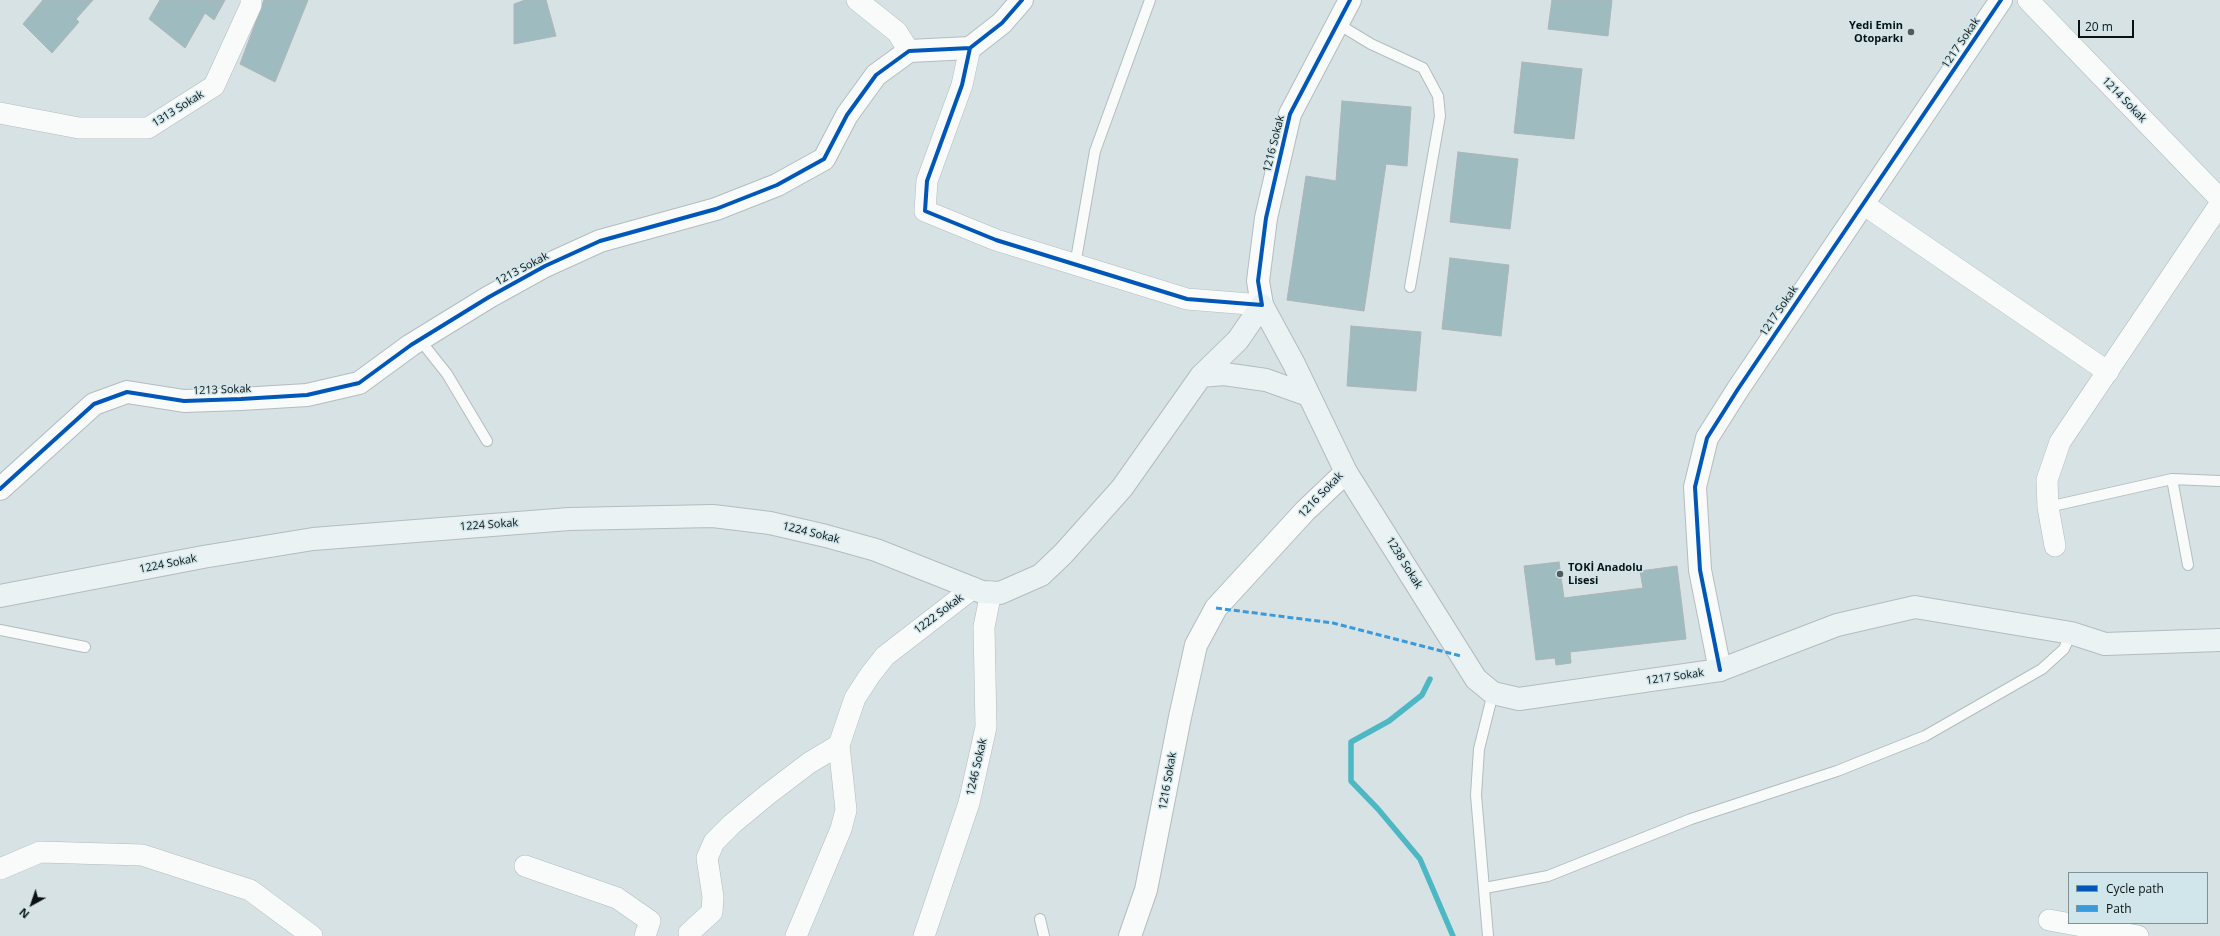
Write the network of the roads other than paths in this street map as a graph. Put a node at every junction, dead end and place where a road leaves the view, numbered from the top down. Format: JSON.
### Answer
{"nodes":[{"id":1,"x":251,"y":0,"type":"edge"},
{"id":2,"x":857,"y":0,"type":"edge"},
{"id":3,"x":1022,"y":0,"type":"edge"},
{"id":4,"x":1150,"y":0,"type":"edge"},
{"id":5,"x":1350,"y":0,"type":"edge"},
{"id":6,"x":2001,"y":0,"type":"edge"},
{"id":7,"x":2028,"y":0,"type":"edge"},
{"id":8,"x":1338,"y":24,"type":"junction"},
{"id":9,"x":970,"y":48,"type":"junction"},
{"id":10,"x":909,"y":50,"type":"junction"},
{"id":11,"x":0,"y":113,"type":"edge"},
{"id":12,"x":2220,"y":199,"type":"edge"},
{"id":13,"x":1863,"y":204,"type":"junction"},
{"id":14,"x":2220,"y":204,"type":"edge"},
{"id":15,"x":1075,"y":265,"type":"junction"},
{"id":16,"x":1410,"y":287,"type":"dead end"},
{"id":17,"x":1262,"y":304,"type":"junction"},
{"id":18,"x":420,"y":340,"type":"junction"},
{"id":19,"x":2108,"y":372,"type":"junction"},
{"id":20,"x":1201,"y":376,"type":"junction"},
{"id":21,"x":1308,"y":395,"type":"junction"},
{"id":22,"x":487,"y":441,"type":"dead end"},
{"id":23,"x":1346,"y":472,"type":"junction"},
{"id":24,"x":2172,"y":478,"type":"junction"},
{"id":25,"x":2220,"y":481,"type":"edge"},
{"id":26,"x":0,"y":489,"type":"edge"},
{"id":27,"x":2048,"y":507,"type":"junction"},
{"id":28,"x":2055,"y":546,"type":"dead end"},
{"id":29,"x":2188,"y":566,"type":"dead end"},
{"id":30,"x":982,"y":590,"type":"junction"},
{"id":31,"x":0,"y":596,"type":"edge"},
{"id":32,"x":0,"y":630,"type":"edge"},
{"id":33,"x":2071,"y":633,"type":"junction"},
{"id":34,"x":2220,"y":640,"type":"edge"},
{"id":35,"x":85,"y":647,"type":"dead end"},
{"id":36,"x":1461,"y":656,"type":"joint"},
{"id":37,"x":1720,"y":670,"type":"junction"},
{"id":38,"x":1493,"y":693,"type":"junction"},
{"id":39,"x":839,"y":745,"type":"junction"},
{"id":40,"x":525,"y":866,"type":"dead end"},
{"id":41,"x":0,"y":868,"type":"edge"},
{"id":42,"x":1485,"y":888,"type":"junction"},
{"id":43,"x":1040,"y":919,"type":"dead end"},
{"id":44,"x":2049,"y":920,"type":"dead end"},
{"id":45,"x":2068,"y":923,"type":"edge"},
{"id":46,"x":2071,"y":924,"type":"edge"},
{"id":47,"x":688,"y":933,"type":"dead end"},
{"id":48,"x":312,"y":936,"type":"edge"},
{"id":49,"x":645,"y":936,"type":"edge"},
{"id":50,"x":796,"y":936,"type":"edge"},
{"id":51,"x":924,"y":936,"type":"edge"},
{"id":52,"x":1044,"y":936,"type":"edge"},
{"id":53,"x":1130,"y":936,"type":"edge"},
{"id":54,"x":1488,"y":936,"type":"edge"},
{"id":55,"x":2138,"y":936,"type":"edge"}],
"edges":[{"from":1,"to":11,"type":"street","name":"1313 Sokak"},
{"from":2,"to":10,"type":"street"},
{"from":3,"to":9,"type":"street"},
{"from":4,"to":15,"type":"lane"},
{"from":5,"to":8,"type":"street","name":"1216 Sokak"},
{"from":6,"to":13,"type":"street","name":"1217 Sokak"},
{"from":7,"to":12,"type":"street","name":"1214 Sokak"},
{"from":8,"to":16,"type":"lane"},
{"from":8,"to":17,"type":"street","name":"1216 Sokak"},
{"from":9,"to":10,"type":"street"},
{"from":9,"to":15,"type":"street"},
{"from":10,"to":18,"type":"street","name":"1213 Sokak"},
{"from":13,"to":19,"type":"street"},
{"from":13,"to":37,"type":"street","name":"1217 Sokak"},
{"from":14,"to":19,"type":"street"},
{"from":15,"to":17,"type":"street"},
{"from":17,"to":20,"type":"main road","name":"1222 Sokak"},
{"from":17,"to":21,"type":"main road","name":"1216 Sokak"},
{"from":18,"to":22,"type":"lane"},
{"from":18,"to":26,"type":"street","name":"1213 Sokak"},
{"from":19,"to":27,"type":"street"},
{"from":20,"to":21,"type":"main road"},
{"from":20,"to":30,"type":"main road","name":"1222 Sokak"},
{"from":21,"to":23,"type":"main road","name":"1216 Sokak"},
{"from":23,"to":36,"type":"main road","name":"1238 Sokak"},
{"from":23,"to":53,"type":"street","name":"1216 Sokak"},
{"from":24,"to":25,"type":"lane"},
{"from":24,"to":27,"type":"lane"},
{"from":24,"to":29,"type":"lane"},
{"from":27,"to":28,"type":"street"},
{"from":30,"to":31,"type":"main road","name":"1224 Sokak"},
{"from":30,"to":39,"type":"street","name":"1222 Sokak"},
{"from":30,"to":51,"type":"street","name":"1246 Sokak"},
{"from":32,"to":35,"type":"lane"},
{"from":33,"to":34,"type":"main road"},
{"from":33,"to":37,"type":"main road"},
{"from":33,"to":42,"type":"lane"},
{"from":36,"to":38,"type":"main road","name":"1217 Sokak"},
{"from":37,"to":38,"type":"main road","name":"1217 Sokak"},
{"from":38,"to":42,"type":"lane"},
{"from":39,"to":47,"type":"street"},
{"from":39,"to":50,"type":"street","name":"1222 Sokak"},
{"from":40,"to":49,"type":"street"},
{"from":41,"to":48,"type":"street"},
{"from":42,"to":54,"type":"lane"},
{"from":43,"to":52,"type":"lane"},
{"from":44,"to":45,"type":"street"},
{"from":46,"to":55,"type":"street"}]}
